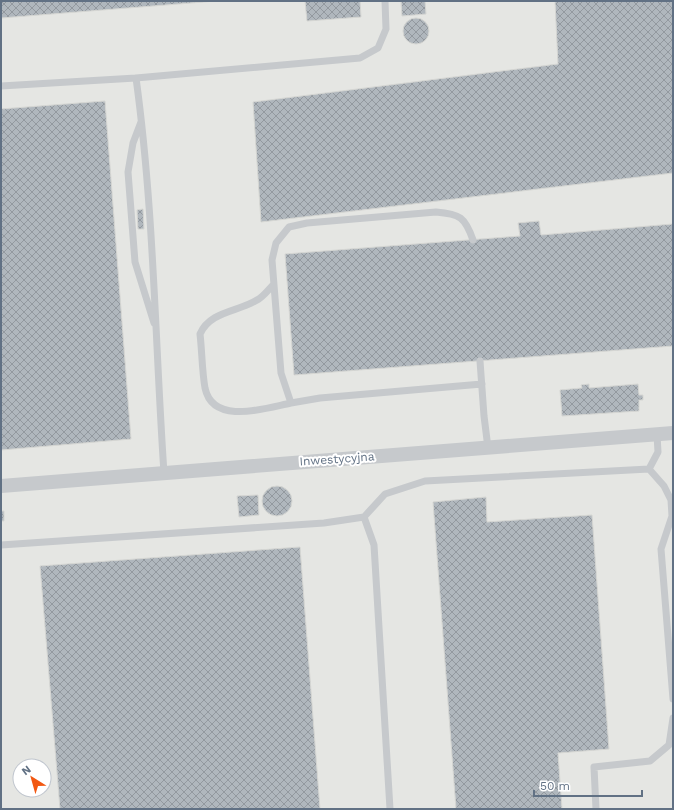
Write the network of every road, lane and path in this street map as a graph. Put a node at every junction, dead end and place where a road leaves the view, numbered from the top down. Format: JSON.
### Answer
{"nodes":[{"id":1,"x":385,"y":1,"type":"edge"},
{"id":2,"x":136,"y":78,"type":"junction"},
{"id":3,"x":1,"y":86,"type":"edge"},
{"id":4,"x":142,"y":121,"type":"junction"},
{"id":5,"x":473,"y":240,"type":"dead end"},
{"id":6,"x":273,"y":286,"type":"junction"},
{"id":7,"x":156,"y":333,"type":"junction"},
{"id":8,"x":480,"y":361,"type":"dead end"},
{"id":9,"x":482,"y":384,"type":"junction"},
{"id":10,"x":291,"y":403,"type":"junction"},
{"id":11,"x":673,"y":433,"type":"edge"},
{"id":12,"x":657,"y":435,"type":"junction"},
{"id":13,"x":488,"y":448,"type":"junction"},
{"id":14,"x":649,"y":469,"type":"junction"},
{"id":15,"x":164,"y":473,"type":"junction"},
{"id":16,"x":1,"y":486,"type":"edge"},
{"id":17,"x":364,"y":517,"type":"junction"},
{"id":18,"x":1,"y":545,"type":"edge"},
{"id":19,"x":673,"y":698,"type":"edge"},
{"id":20,"x":673,"y":718,"type":"edge"},
{"id":21,"x":390,"y":809,"type":"edge"},
{"id":22,"x":596,"y":809,"type":"edge"}],
"edges":[{"from":1,"to":2,"type":"lane"},
{"from":2,"to":3,"type":"lane"},
{"from":2,"to":4,"type":"lane"},
{"from":4,"to":7,"type":"lane"},
{"from":4,"to":7,"type":"lane"},
{"from":5,"to":6,"type":"lane"},
{"from":6,"to":10,"type":"lane"},
{"from":6,"to":10,"type":"lane"},
{"from":7,"to":15,"type":"lane"},
{"from":8,"to":9,"type":"lane"},
{"from":9,"to":10,"type":"lane"},
{"from":9,"to":13,"type":"lane"},
{"from":11,"to":12,"type":"street","name":"Inwestycyjna"},
{"from":12,"to":13,"type":"street","name":"Inwestycyjna"},
{"from":12,"to":14,"type":"lane"},
{"from":13,"to":15,"type":"street","name":"Inwestycyjna"},
{"from":14,"to":17,"type":"lane"},
{"from":14,"to":19,"type":"lane"},
{"from":15,"to":16,"type":"street","name":"Inwestycyjna"},
{"from":17,"to":18,"type":"lane"},
{"from":17,"to":21,"type":"lane"},
{"from":20,"to":22,"type":"lane"}]}
